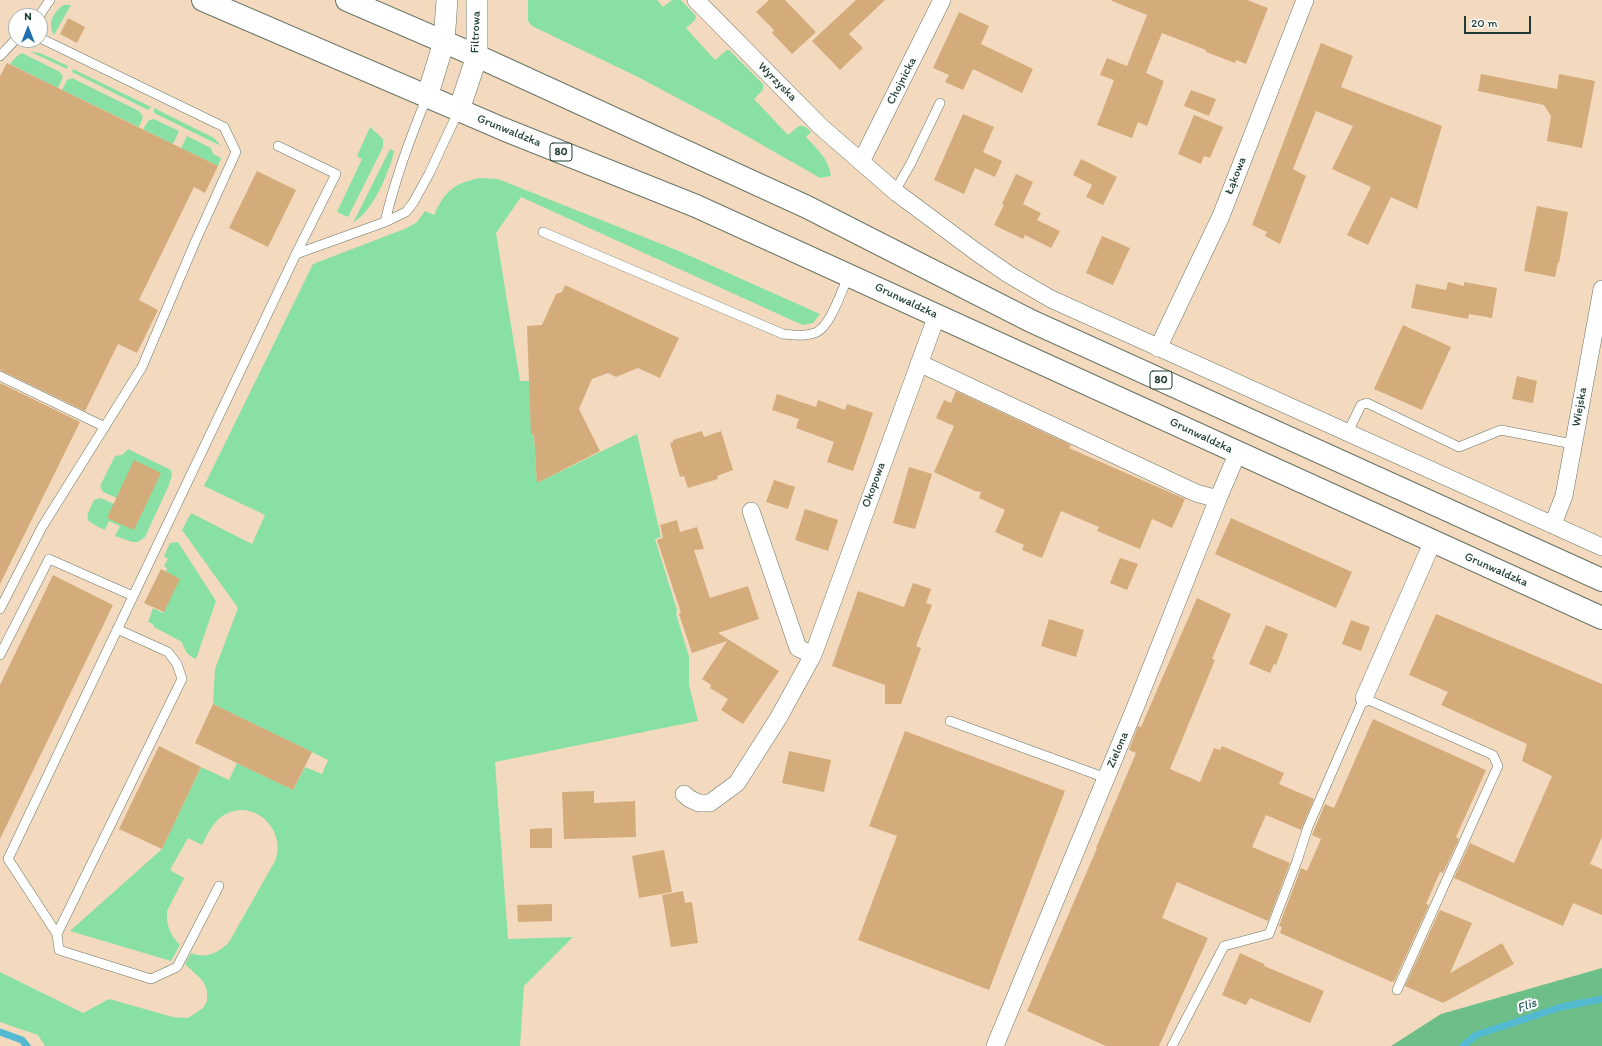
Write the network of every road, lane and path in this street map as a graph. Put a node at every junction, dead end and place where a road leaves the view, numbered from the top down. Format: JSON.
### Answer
{"nodes":[{"id":1,"x":203,"y":0,"type":"edge"},
{"id":2,"x":347,"y":0,"type":"edge"},
{"id":3,"x":447,"y":0,"type":"edge"},
{"id":4,"x":478,"y":0,"type":"edge"},
{"id":5,"x":696,"y":0,"type":"edge"},
{"id":6,"x":942,"y":0,"type":"edge"},
{"id":7,"x":1305,"y":0,"type":"edge"},
{"id":8,"x":48,"y":42,"type":"edge"},
{"id":9,"x":444,"y":42,"type":"junction"},
{"id":10,"x":8,"y":48,"type":"edge"},
{"id":11,"x":0,"y":56,"type":"edge"},
{"id":12,"x":477,"y":56,"type":"junction"},
{"id":13,"x":428,"y":97,"type":"junction"},
{"id":14,"x":940,"y":103,"type":"dead end"},
{"id":15,"x":458,"y":110,"type":"junction"},
{"id":16,"x":278,"y":146,"type":"dead end"},
{"id":17,"x":861,"y":162,"type":"junction"},
{"id":18,"x":895,"y":191,"type":"junction"},
{"id":19,"x":385,"y":222,"type":"junction"},
{"id":20,"x":543,"y":232,"type":"dead end"},
{"id":21,"x":296,"y":254,"type":"junction"},
{"id":22,"x":849,"y":275,"type":"junction"},
{"id":23,"x":1602,"y":289,"type":"edge"},
{"id":24,"x":937,"y":315,"type":"junction"},
{"id":25,"x":1158,"y":348,"type":"junction"},
{"id":26,"x":918,"y":362,"type":"junction"},
{"id":27,"x":0,"y":376,"type":"edge"},
{"id":28,"x":105,"y":427,"type":"junction"},
{"id":29,"x":1348,"y":432,"type":"junction"},
{"id":30,"x":1573,"y":444,"type":"junction"},
{"id":31,"x":1238,"y":452,"type":"junction"},
{"id":32,"x":1218,"y":499,"type":"junction"},
{"id":33,"x":752,"y":511,"type":"dead end"},
{"id":34,"x":1553,"y":524,"type":"junction"},
{"id":35,"x":1433,"y":541,"type":"junction"},
{"id":36,"x":1602,"y":547,"type":"edge"},
{"id":37,"x":1602,"y":580,"type":"edge"},
{"id":38,"x":133,"y":596,"type":"junction"},
{"id":39,"x":0,"y":609,"type":"edge"},
{"id":40,"x":1602,"y":618,"type":"edge"},
{"id":41,"x":117,"y":629,"type":"junction"},
{"id":42,"x":0,"y":655,"type":"edge"},
{"id":43,"x":813,"y":655,"type":"junction"},
{"id":44,"x":1364,"y":698,"type":"junction"},
{"id":45,"x":950,"y":721,"type":"dead end"},
{"id":46,"x":1106,"y":778,"type":"junction"},
{"id":47,"x":684,"y":794,"type":"dead end"},
{"id":48,"x":219,"y":886,"type":"dead end"},
{"id":49,"x":57,"y":934,"type":"junction"},
{"id":50,"x":1397,"y":990,"type":"dead end"},
{"id":51,"x":995,"y":1046,"type":"edge"},
{"id":52,"x":1172,"y":1046,"type":"edge"}],
"edges":[{"from":1,"to":13,"type":"main road","name":"Grunwaldzka","number":"80"},
{"from":2,"to":9,"type":"main road","number":"80"},
{"from":3,"to":9,"type":"street"},
{"from":4,"to":12,"type":"street","name":"Filtrowa"},
{"from":5,"to":17,"type":"street","name":"Wyrzyska"},
{"from":6,"to":17,"type":"street","name":"Chojnicka"},
{"from":7,"to":25,"type":"street","name":"Łąkowa"},
{"from":8,"to":28,"type":"lane"},
{"from":9,"to":12,"type":"main road","number":"80"},
{"from":9,"to":13,"type":"street"},
{"from":10,"to":11,"type":"lane"},
{"from":12,"to":15,"type":"street","name":"Filtrowa"},
{"from":12,"to":37,"type":"main road","number":"80"},
{"from":13,"to":15,"type":"main road","name":"Grunwaldzka","number":"80"},
{"from":13,"to":19,"type":"lane"},
{"from":14,"to":18,"type":"lane"},
{"from":15,"to":19,"type":"lane"},
{"from":15,"to":22,"type":"main road","name":"Grunwaldzka","number":"80"},
{"from":16,"to":21,"type":"lane"},
{"from":17,"to":18,"type":"street","name":"Wyrzyska"},
{"from":18,"to":25,"type":"street","name":"Wyrzyska"},
{"from":19,"to":21,"type":"lane"},
{"from":20,"to":22,"type":"lane"},
{"from":21,"to":38,"type":"lane"},
{"from":22,"to":24,"type":"main road","name":"Grunwaldzka","number":"80"},
{"from":23,"to":30,"type":"street","name":"Wiejska"},
{"from":24,"to":26,"type":"street","name":"Okopowa"},
{"from":24,"to":31,"type":"main road","name":"Grunwaldzka","number":"80"},
{"from":25,"to":29,"type":"street","name":"Wyrzyska"},
{"from":26,"to":32,"type":"street"},
{"from":26,"to":43,"type":"street","name":"Okopowa"},
{"from":27,"to":28,"type":"lane"},
{"from":28,"to":39,"type":"lane"},
{"from":29,"to":30,"type":"lane"},
{"from":29,"to":34,"type":"street","name":"Wyrzyska"},
{"from":30,"to":34,"type":"street","name":"Wiejska"},
{"from":31,"to":32,"type":"street","name":"Zielona"},
{"from":31,"to":35,"type":"main road","name":"Grunwaldzka","number":"80"},
{"from":32,"to":46,"type":"street","name":"Zielona"},
{"from":33,"to":43,"type":"street"},
{"from":34,"to":36,"type":"street","name":"Wyrzyska"},
{"from":35,"to":40,"type":"main road","name":"Grunwaldzka","number":"80"},
{"from":35,"to":44,"type":"street"},
{"from":38,"to":41,"type":"lane"},
{"from":38,"to":42,"type":"lane"},
{"from":41,"to":49,"type":"lane"},
{"from":41,"to":49,"type":"lane"},
{"from":43,"to":47,"type":"street","name":"Okopowa"},
{"from":44,"to":50,"type":"lane"},
{"from":44,"to":52,"type":"lane"},
{"from":45,"to":46,"type":"lane"},
{"from":46,"to":51,"type":"street","name":"Zielona"},
{"from":48,"to":49,"type":"lane"}]}
